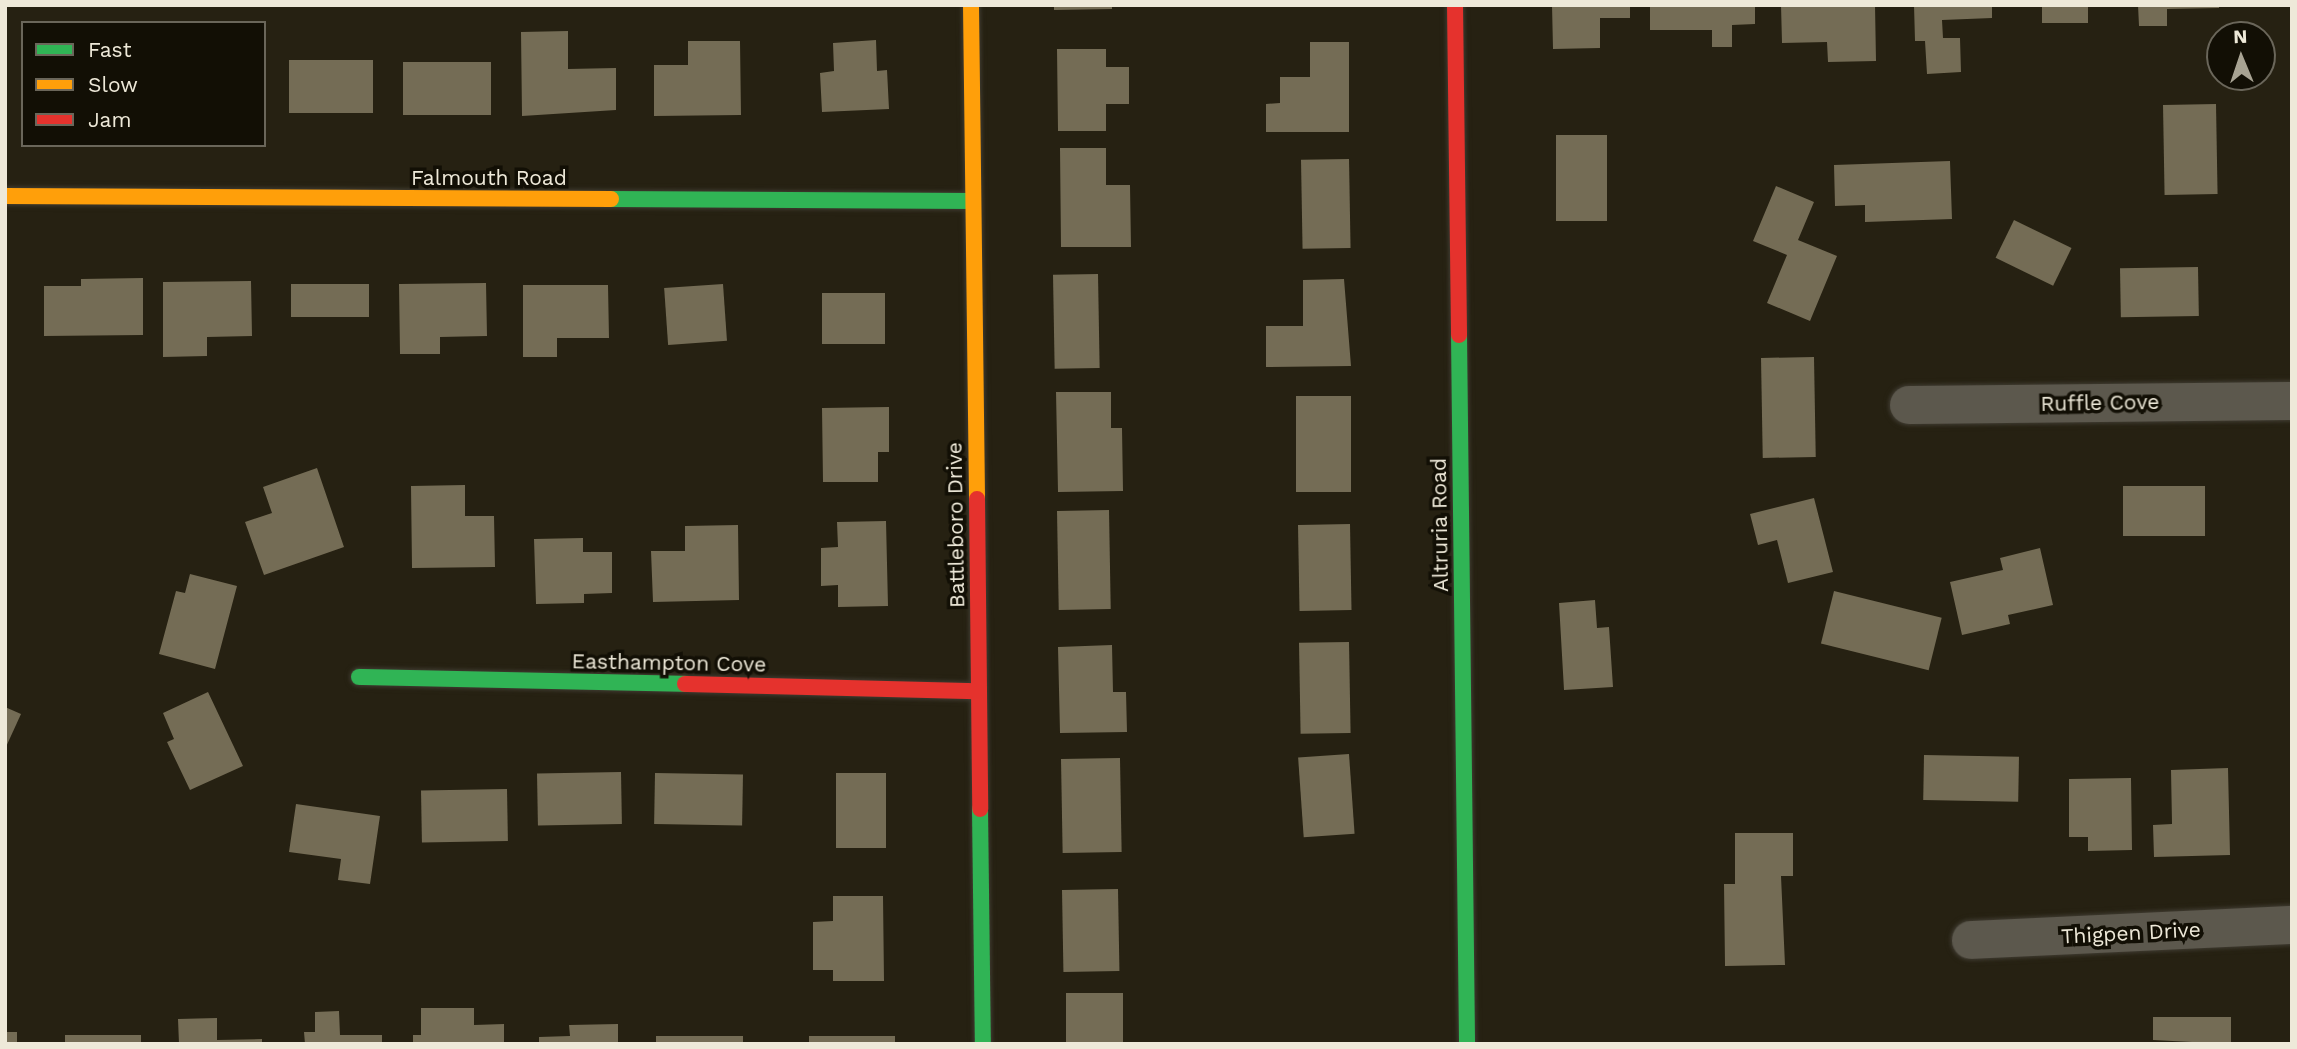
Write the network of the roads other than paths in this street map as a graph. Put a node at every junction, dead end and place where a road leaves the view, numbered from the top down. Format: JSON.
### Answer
{"nodes":[{"id":1,"x":971,"y":5,"type":"edge"},
{"id":2,"x":1455,"y":5,"type":"edge"},
{"id":3,"x":5,"y":197,"type":"edge"},
{"id":4,"x":973,"y":201,"type":"junction"},
{"id":5,"x":2292,"y":401,"type":"edge"},
{"id":6,"x":1909,"y":405,"type":"dead end"},
{"id":7,"x":359,"y":677,"type":"dead end"},
{"id":8,"x":979,"y":691,"type":"junction"},
{"id":9,"x":2292,"y":925,"type":"edge"},
{"id":10,"x":1971,"y":940,"type":"dead end"},
{"id":11,"x":983,"y":1044,"type":"edge"},
{"id":12,"x":1467,"y":1044,"type":"edge"}],
"edges":[{"from":1,"to":4,"type":"street","name":"Battleboro Drive"},
{"from":2,"to":12,"type":"street","name":"Altruria Road"},
{"from":3,"to":4,"type":"street","name":"Falmouth Road"},
{"from":4,"to":8,"type":"street","name":"Battleboro Drive"},
{"from":5,"to":6,"type":"street","name":"Ruffle Cove"},
{"from":7,"to":8,"type":"street","name":"Easthampton Cove"},
{"from":8,"to":11,"type":"street","name":"Battleboro Drive"},
{"from":9,"to":10,"type":"street","name":"Thigpen Drive"}]}
